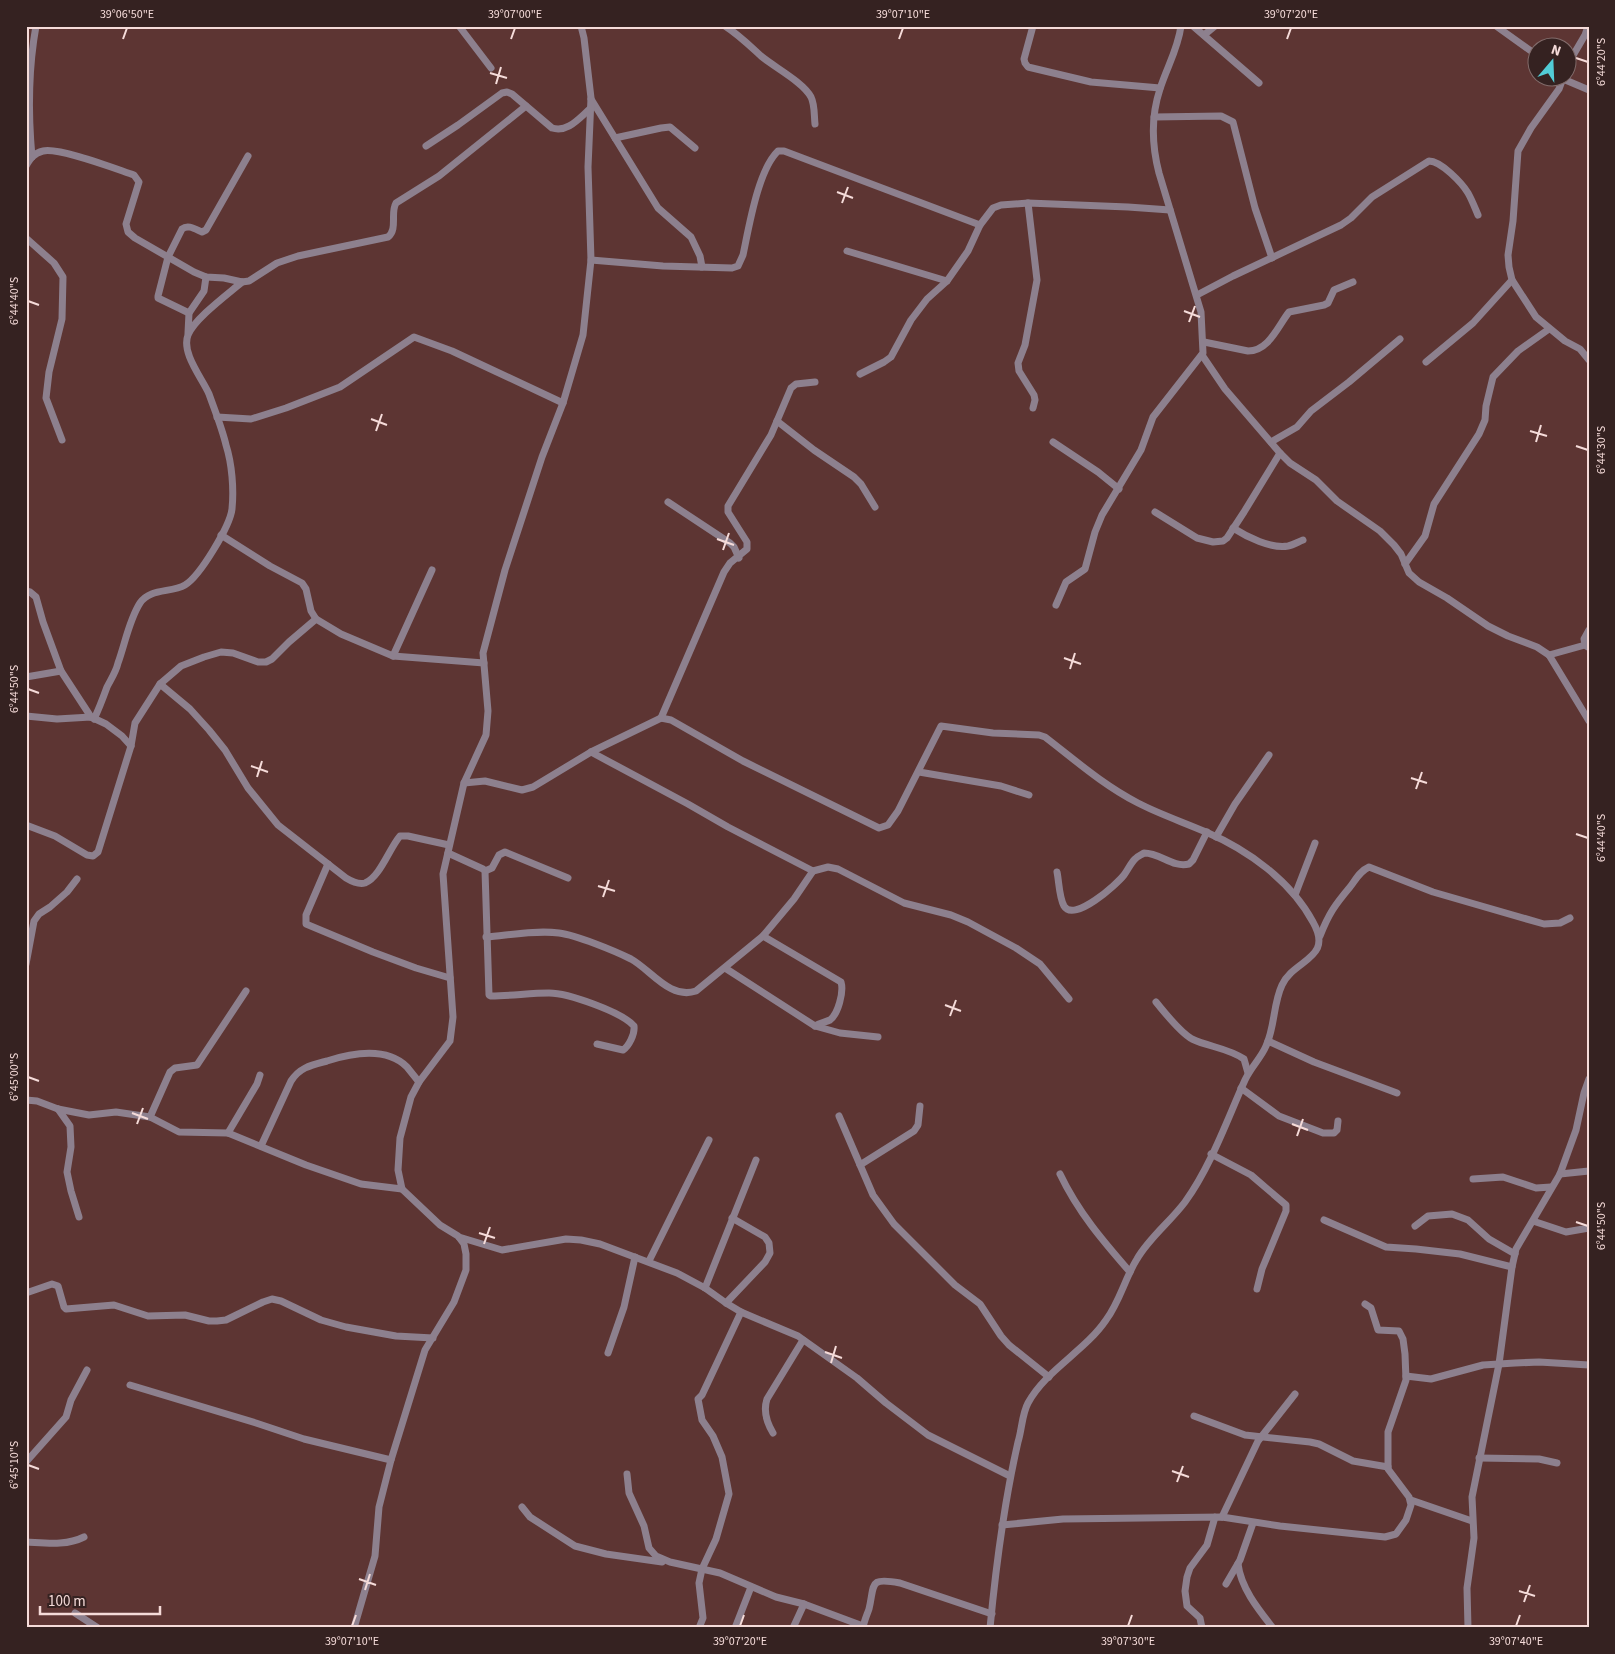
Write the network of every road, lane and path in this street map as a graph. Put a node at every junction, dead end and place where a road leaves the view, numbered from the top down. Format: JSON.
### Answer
{"nodes":[{"id":1,"x":36,"y":26,"type":"edge"},
{"id":2,"x":459,"y":26,"type":"edge"},
{"id":3,"x":581,"y":26,"type":"edge"},
{"id":4,"x":725,"y":26,"type":"edge"},
{"id":5,"x":1033,"y":26,"type":"edge"},
{"id":6,"x":1180,"y":26,"type":"edge"},
{"id":7,"x":1193,"y":26,"type":"edge"},
{"id":8,"x":1215,"y":26,"type":"edge"},
{"id":9,"x":1496,"y":26,"type":"edge"},
{"id":10,"x":1588,"y":26,"type":"edge"},
{"id":11,"x":1204,"y":35,"type":"junction"},
{"id":12,"x":1578,"y":48,"type":"edge"},
{"id":13,"x":1528,"y":49,"type":"edge"},
{"id":14,"x":491,"y":68,"type":"dead end"},
{"id":15,"x":1259,"y":83,"type":"dead end"},
{"id":16,"x":1160,"y":88,"type":"junction"},
{"id":17,"x":1559,"y":88,"type":"edge"},
{"id":18,"x":591,"y":98,"type":"junction"},
{"id":19,"x":526,"y":106,"type":"junction"},
{"id":20,"x":591,"y":108,"type":"junction"},
{"id":21,"x":1154,"y":117,"type":"junction"},
{"id":22,"x":815,"y":124,"type":"dead end"},
{"id":23,"x":615,"y":138,"type":"junction"},
{"id":24,"x":426,"y":146,"type":"dead end"},
{"id":25,"x":695,"y":148,"type":"dead end"},
{"id":26,"x":248,"y":156,"type":"dead end"},
{"id":27,"x":32,"y":157,"type":"junction"},
{"id":28,"x":26,"y":166,"type":"edge"},
{"id":29,"x":1028,"y":203,"type":"junction"},
{"id":30,"x":1170,"y":210,"type":"junction"},
{"id":31,"x":1478,"y":215,"type":"dead end"},
{"id":32,"x":980,"y":225,"type":"junction"},
{"id":33,"x":26,"y":238,"type":"edge"},
{"id":34,"x":847,"y":251,"type":"dead end"},
{"id":35,"x":168,"y":257,"type":"junction"},
{"id":36,"x":1272,"y":258,"type":"junction"},
{"id":37,"x":591,"y":260,"type":"junction"},
{"id":38,"x":702,"y":267,"type":"junction"},
{"id":39,"x":206,"y":277,"type":"junction"},
{"id":40,"x":1512,"y":280,"type":"junction"},
{"id":41,"x":947,"y":281,"type":"junction"},
{"id":42,"x":242,"y":282,"type":"junction"},
{"id":43,"x":1353,"y":282,"type":"dead end"},
{"id":44,"x":1197,"y":295,"type":"junction"},
{"id":45,"x":190,"y":313,"type":"junction"},
{"id":46,"x":1549,"y":329,"type":"junction"},
{"id":47,"x":188,"y":336,"type":"junction"},
{"id":48,"x":1400,"y":339,"type":"dead end"},
{"id":49,"x":1204,"y":342,"type":"junction"},
{"id":50,"x":1202,"y":356,"type":"junction"},
{"id":51,"x":1589,"y":360,"type":"edge"},
{"id":52,"x":1426,"y":362,"type":"dead end"},
{"id":53,"x":860,"y":374,"type":"dead end"},
{"id":54,"x":815,"y":382,"type":"dead end"},
{"id":55,"x":563,"y":403,"type":"junction"},
{"id":56,"x":1033,"y":408,"type":"dead end"},
{"id":57,"x":217,"y":418,"type":"junction"},
{"id":58,"x":777,"y":421,"type":"junction"},
{"id":59,"x":62,"y":440,"type":"dead end"},
{"id":60,"x":1053,"y":442,"type":"dead end"},
{"id":61,"x":1271,"y":442,"type":"junction"},
{"id":62,"x":1280,"y":454,"type":"junction"},
{"id":63,"x":1119,"y":489,"type":"junction"},
{"id":64,"x":668,"y":502,"type":"dead end"},
{"id":65,"x":875,"y":507,"type":"dead end"},
{"id":66,"x":1155,"y":512,"type":"dead end"},
{"id":67,"x":1233,"y":528,"type":"junction"},
{"id":68,"x":222,"y":535,"type":"junction"},
{"id":69,"x":1303,"y":540,"type":"dead end"},
{"id":70,"x":738,"y":558,"type":"junction"},
{"id":71,"x":1404,"y":564,"type":"junction"},
{"id":72,"x":432,"y":570,"type":"dead end"},
{"id":73,"x":26,"y":591,"type":"edge"},
{"id":74,"x":1056,"y":604,"type":"dead end"},
{"id":75,"x":316,"y":619,"type":"junction"},
{"id":76,"x":1589,"y":630,"type":"edge"},
{"id":77,"x":1587,"y":647,"type":"edge"},
{"id":78,"x":1549,"y":655,"type":"junction"},
{"id":79,"x":393,"y":656,"type":"junction"},
{"id":80,"x":484,"y":663,"type":"junction"},
{"id":81,"x":61,"y":671,"type":"junction"},
{"id":82,"x":26,"y":676,"type":"edge"},
{"id":83,"x":160,"y":684,"type":"junction"},
{"id":84,"x":26,"y":716,"type":"edge"},
{"id":85,"x":92,"y":718,"type":"junction"},
{"id":86,"x":661,"y":718,"type":"junction"},
{"id":87,"x":1589,"y":721,"type":"edge"},
{"id":88,"x":131,"y":746,"type":"junction"},
{"id":89,"x":591,"y":752,"type":"junction"},
{"id":90,"x":1269,"y":755,"type":"dead end"},
{"id":91,"x":919,"y":772,"type":"junction"},
{"id":92,"x":464,"y":783,"type":"junction"},
{"id":93,"x":1029,"y":795,"type":"dead end"},
{"id":94,"x":26,"y":824,"type":"edge"},
{"id":95,"x":1207,"y":832,"type":"junction"},
{"id":96,"x":1216,"y":836,"type":"junction"},
{"id":97,"x":1315,"y":843,"type":"dead end"},
{"id":98,"x":448,"y":849,"type":"junction"},
{"id":99,"x":328,"y":864,"type":"junction"},
{"id":100,"x":813,"y":871,"type":"junction"},
{"id":101,"x":486,"y":872,"type":"junction"},
{"id":102,"x":1057,"y":872,"type":"dead end"},
{"id":103,"x":568,"y":878,"type":"dead end"},
{"id":104,"x":77,"y":879,"type":"dead end"},
{"id":105,"x":1295,"y":895,"type":"junction"},
{"id":106,"x":1570,"y":918,"type":"dead end"},
{"id":107,"x":763,"y":936,"type":"junction"},
{"id":108,"x":1320,"y":936,"type":"junction"},
{"id":109,"x":486,"y":937,"type":"junction"},
{"id":110,"x":26,"y":964,"type":"edge"},
{"id":111,"x":725,"y":968,"type":"junction"},
{"id":112,"x":450,"y":978,"type":"junction"},
{"id":113,"x":246,"y":991,"type":"dead end"},
{"id":114,"x":1069,"y":999,"type":"dead end"},
{"id":115,"x":1156,"y":1002,"type":"dead end"},
{"id":116,"x":815,"y":1026,"type":"junction"},
{"id":117,"x":878,"y":1037,"type":"dead end"},
{"id":118,"x":1268,"y":1041,"type":"junction"},
{"id":119,"x":597,"y":1044,"type":"dead end"},
{"id":120,"x":1248,"y":1074,"type":"junction"},
{"id":121,"x":260,"y":1075,"type":"dead end"},
{"id":122,"x":1589,"y":1079,"type":"edge"},
{"id":123,"x":419,"y":1082,"type":"junction"},
{"id":124,"x":1241,"y":1088,"type":"junction"},
{"id":125,"x":1397,"y":1093,"type":"dead end"},
{"id":126,"x":26,"y":1100,"type":"edge"},
{"id":127,"x":920,"y":1106,"type":"dead end"},
{"id":128,"x":58,"y":1109,"type":"junction"},
{"id":129,"x":839,"y":1116,"type":"dead end"},
{"id":130,"x":150,"y":1117,"type":"junction"},
{"id":131,"x":1338,"y":1121,"type":"dead end"},
{"id":132,"x":228,"y":1133,"type":"junction"},
{"id":133,"x":709,"y":1140,"type":"dead end"},
{"id":134,"x":261,"y":1146,"type":"junction"},
{"id":135,"x":1211,"y":1154,"type":"junction"},
{"id":136,"x":756,"y":1160,"type":"dead end"},
{"id":137,"x":860,"y":1165,"type":"junction"},
{"id":138,"x":1589,"y":1171,"type":"edge"},
{"id":139,"x":1060,"y":1174,"type":"dead end"},
{"id":140,"x":1560,"y":1174,"type":"junction"},
{"id":141,"x":1473,"y":1179,"type":"dead end"},
{"id":142,"x":1551,"y":1187,"type":"junction"},
{"id":143,"x":402,"y":1189,"type":"junction"},
{"id":144,"x":79,"y":1217,"type":"dead end"},
{"id":145,"x":732,"y":1218,"type":"junction"},
{"id":146,"x":1324,"y":1220,"type":"dead end"},
{"id":147,"x":1533,"y":1221,"type":"junction"},
{"id":148,"x":1415,"y":1226,"type":"dead end"},
{"id":149,"x":1589,"y":1228,"type":"edge"},
{"id":150,"x":458,"y":1236,"type":"junction"},
{"id":151,"x":1515,"y":1254,"type":"junction"},
{"id":152,"x":635,"y":1258,"type":"junction"},
{"id":153,"x":649,"y":1261,"type":"junction"},
{"id":154,"x":1512,"y":1266,"type":"junction"},
{"id":155,"x":1130,"y":1272,"type":"junction"},
{"id":156,"x":705,"y":1288,"type":"junction"},
{"id":157,"x":1257,"y":1289,"type":"dead end"},
{"id":158,"x":26,"y":1293,"type":"edge"},
{"id":159,"x":726,"y":1303,"type":"junction"},
{"id":160,"x":1365,"y":1304,"type":"dead end"},
{"id":161,"x":741,"y":1312,"type":"junction"},
{"id":162,"x":433,"y":1338,"type":"junction"},
{"id":163,"x":803,"y":1340,"type":"junction"},
{"id":164,"x":608,"y":1353,"type":"dead end"},
{"id":165,"x":1499,"y":1364,"type":"junction"},
{"id":166,"x":1589,"y":1365,"type":"edge"},
{"id":167,"x":87,"y":1370,"type":"dead end"},
{"id":168,"x":1406,"y":1376,"type":"junction"},
{"id":169,"x":1050,"y":1377,"type":"junction"},
{"id":170,"x":130,"y":1386,"type":"dead end"},
{"id":171,"x":1295,"y":1394,"type":"dead end"},
{"id":172,"x":1194,"y":1416,"type":"dead end"},
{"id":173,"x":773,"y":1433,"type":"dead end"},
{"id":174,"x":1262,"y":1436,"type":"junction"},
{"id":175,"x":1479,"y":1458,"type":"junction"},
{"id":176,"x":391,"y":1460,"type":"junction"},
{"id":177,"x":26,"y":1462,"type":"edge"},
{"id":178,"x":1557,"y":1463,"type":"dead end"},
{"id":179,"x":1388,"y":1467,"type":"junction"},
{"id":180,"x":627,"y":1474,"type":"dead end"},
{"id":181,"x":1010,"y":1476,"type":"junction"},
{"id":182,"x":1411,"y":1500,"type":"junction"},
{"id":183,"x":522,"y":1507,"type":"dead end"},
{"id":184,"x":1219,"y":1517,"type":"junction"},
{"id":185,"x":1472,"y":1521,"type":"junction"},
{"id":186,"x":1253,"y":1522,"type":"junction"},
{"id":187,"x":1002,"y":1525,"type":"junction"},
{"id":188,"x":84,"y":1537,"type":"dead end"},
{"id":189,"x":26,"y":1542,"type":"edge"},
{"id":190,"x":670,"y":1562,"type":"junction"},
{"id":191,"x":1238,"y":1564,"type":"junction"},
{"id":192,"x":702,"y":1569,"type":"junction"},
{"id":193,"x":1226,"y":1584,"type":"dead end"},
{"id":194,"x":751,"y":1587,"type":"junction"},
{"id":195,"x":804,"y":1604,"type":"junction"},
{"id":196,"x":75,"y":1613,"type":"dead end"},
{"id":197,"x":992,"y":1614,"type":"junction"},
{"id":198,"x":863,"y":1627,"type":"edge"},
{"id":199,"x":98,"y":1628,"type":"edge"},
{"id":200,"x":354,"y":1628,"type":"edge"},
{"id":201,"x":699,"y":1628,"type":"edge"},
{"id":202,"x":735,"y":1628,"type":"edge"},
{"id":203,"x":793,"y":1628,"type":"edge"},
{"id":204,"x":990,"y":1628,"type":"edge"},
{"id":205,"x":1202,"y":1628,"type":"edge"},
{"id":206,"x":1272,"y":1628,"type":"edge"},
{"id":207,"x":1468,"y":1628,"type":"edge"}],
"edges":[{"from":1,"to":27,"type":"street"},
{"from":2,"to":14,"type":"street"},
{"from":3,"to":18,"type":"street"},
{"from":4,"to":22,"type":"street"},
{"from":5,"to":16,"type":"street"},
{"from":6,"to":16,"type":"street"},
{"from":7,"to":11,"type":"street"},
{"from":8,"to":11,"type":"street"},
{"from":9,"to":13,"type":"street"},
{"from":10,"to":12,"type":"street"},
{"from":11,"to":15,"type":"street"},
{"from":16,"to":21,"type":"street"},
{"from":17,"to":40,"type":"street"},
{"from":18,"to":20,"type":"street"},
{"from":18,"to":23,"type":"street"},
{"from":19,"to":20,"type":"street"},
{"from":19,"to":24,"type":"street"},
{"from":19,"to":42,"type":"street"},
{"from":20,"to":37,"type":"street"},
{"from":21,"to":30,"type":"street"},
{"from":21,"to":36,"type":"street"},
{"from":23,"to":25,"type":"street"},
{"from":23,"to":38,"type":"street"},
{"from":26,"to":35,"type":"street"},
{"from":27,"to":28,"type":"street"},
{"from":27,"to":35,"type":"street"},
{"from":29,"to":30,"type":"street"},
{"from":29,"to":32,"type":"street"},
{"from":29,"to":56,"type":"street"},
{"from":30,"to":44,"type":"street"},
{"from":31,"to":36,"type":"street"},
{"from":32,"to":38,"type":"street"},
{"from":32,"to":41,"type":"street"},
{"from":33,"to":59,"type":"street"},
{"from":34,"to":41,"type":"street"},
{"from":35,"to":39,"type":"street"},
{"from":35,"to":45,"type":"street"},
{"from":36,"to":44,"type":"street"},
{"from":37,"to":38,"type":"street"},
{"from":37,"to":55,"type":"street"},
{"from":39,"to":42,"type":"street"},
{"from":39,"to":45,"type":"street"},
{"from":40,"to":46,"type":"street"},
{"from":40,"to":52,"type":"street"},
{"from":41,"to":53,"type":"street"},
{"from":42,"to":47,"type":"street"},
{"from":43,"to":49,"type":"street"},
{"from":44,"to":49,"type":"street"},
{"from":45,"to":47,"type":"street"},
{"from":46,"to":51,"type":"street"},
{"from":46,"to":71,"type":"street"},
{"from":47,"to":57,"type":"street"},
{"from":48,"to":61,"type":"street"},
{"from":49,"to":50,"type":"street"},
{"from":50,"to":61,"type":"street"},
{"from":50,"to":63,"type":"street"},
{"from":54,"to":58,"type":"street"},
{"from":55,"to":57,"type":"street"},
{"from":55,"to":80,"type":"street"},
{"from":57,"to":68,"type":"street"},
{"from":58,"to":65,"type":"street"},
{"from":58,"to":70,"type":"street"},
{"from":60,"to":63,"type":"street"},
{"from":61,"to":62,"type":"street"},
{"from":62,"to":67,"type":"street"},
{"from":62,"to":71,"type":"street"},
{"from":63,"to":74,"type":"street"},
{"from":64,"to":70,"type":"street"},
{"from":66,"to":67,"type":"street"},
{"from":67,"to":69,"type":"street"},
{"from":68,"to":75,"type":"street"},
{"from":68,"to":85,"type":"street"},
{"from":70,"to":86,"type":"street"},
{"from":71,"to":78,"type":"street"},
{"from":72,"to":79,"type":"street"},
{"from":73,"to":81,"type":"street"},
{"from":75,"to":79,"type":"street"},
{"from":75,"to":83,"type":"street"},
{"from":76,"to":77,"type":"street"},
{"from":77,"to":78,"type":"street"},
{"from":78,"to":87,"type":"street"},
{"from":79,"to":80,"type":"street"},
{"from":80,"to":92,"type":"street"},
{"from":81,"to":82,"type":"street"},
{"from":81,"to":85,"type":"street"},
{"from":83,"to":88,"type":"street"},
{"from":83,"to":99,"type":"street"},
{"from":84,"to":85,"type":"street"},
{"from":85,"to":88,"type":"street"},
{"from":86,"to":89,"type":"street"},
{"from":86,"to":91,"type":"street"},
{"from":88,"to":94,"type":"street"},
{"from":89,"to":92,"type":"street"},
{"from":89,"to":100,"type":"street"},
{"from":90,"to":96,"type":"street"},
{"from":91,"to":93,"type":"street"},
{"from":91,"to":95,"type":"street"},
{"from":92,"to":98,"type":"street"},
{"from":95,"to":96,"type":"street"},
{"from":95,"to":102,"type":"street"},
{"from":96,"to":105,"type":"street"},
{"from":97,"to":105,"type":"street"},
{"from":98,"to":99,"type":"street"},
{"from":98,"to":101,"type":"street"},
{"from":98,"to":112,"type":"street"},
{"from":99,"to":112,"type":"street"},
{"from":100,"to":107,"type":"street"},
{"from":100,"to":114,"type":"street"},
{"from":101,"to":103,"type":"street"},
{"from":101,"to":109,"type":"street"},
{"from":104,"to":110,"type":"street"},
{"from":105,"to":108,"type":"street"},
{"from":106,"to":108,"type":"street"},
{"from":107,"to":111,"type":"street"},
{"from":107,"to":116,"type":"street"},
{"from":108,"to":118,"type":"street"},
{"from":109,"to":111,"type":"street"},
{"from":109,"to":119,"type":"street"},
{"from":111,"to":116,"type":"street"},
{"from":112,"to":123,"type":"street"},
{"from":113,"to":130,"type":"street"},
{"from":115,"to":120,"type":"street"},
{"from":116,"to":117,"type":"street"},
{"from":118,"to":120,"type":"street"},
{"from":118,"to":125,"type":"street"},
{"from":120,"to":124,"type":"street"},
{"from":121,"to":132,"type":"street"},
{"from":122,"to":140,"type":"street"},
{"from":123,"to":134,"type":"street"},
{"from":123,"to":143,"type":"street"},
{"from":124,"to":131,"type":"street"},
{"from":124,"to":135,"type":"street"},
{"from":126,"to":128,"type":"street"},
{"from":127,"to":137,"type":"street"},
{"from":128,"to":130,"type":"street"},
{"from":128,"to":144,"type":"street"},
{"from":129,"to":137,"type":"street"},
{"from":130,"to":132,"type":"street"},
{"from":132,"to":134,"type":"street"},
{"from":133,"to":153,"type":"street"},
{"from":134,"to":143,"type":"street"},
{"from":135,"to":155,"type":"street"},
{"from":135,"to":157,"type":"street"},
{"from":136,"to":145,"type":"street"},
{"from":137,"to":169,"type":"street"},
{"from":138,"to":140,"type":"street"},
{"from":139,"to":155,"type":"street"},
{"from":140,"to":142,"type":"street"},
{"from":141,"to":142,"type":"street"},
{"from":142,"to":147,"type":"street"},
{"from":143,"to":150,"type":"street"},
{"from":145,"to":156,"type":"street"},
{"from":145,"to":159,"type":"street"},
{"from":146,"to":154,"type":"street"},
{"from":147,"to":149,"type":"street"},
{"from":147,"to":151,"type":"street"},
{"from":148,"to":151,"type":"street"},
{"from":150,"to":152,"type":"street"},
{"from":150,"to":162,"type":"street"},
{"from":151,"to":154,"type":"street"},
{"from":152,"to":153,"type":"street"},
{"from":152,"to":164,"type":"street"},
{"from":153,"to":156,"type":"street"},
{"from":154,"to":165,"type":"street"},
{"from":155,"to":169,"type":"street"},
{"from":156,"to":159,"type":"street"},
{"from":158,"to":162,"type":"street"},
{"from":159,"to":161,"type":"street"},
{"from":160,"to":168,"type":"street"},
{"from":161,"to":163,"type":"street"},
{"from":161,"to":192,"type":"street"},
{"from":162,"to":176,"type":"street"},
{"from":163,"to":173,"type":"street"},
{"from":163,"to":181,"type":"street"},
{"from":165,"to":166,"type":"street"},
{"from":165,"to":168,"type":"street"},
{"from":165,"to":175,"type":"street"},
{"from":167,"to":177,"type":"street"},
{"from":168,"to":179,"type":"street"},
{"from":169,"to":181,"type":"street"},
{"from":170,"to":176,"type":"street"},
{"from":171,"to":174,"type":"street"},
{"from":172,"to":174,"type":"street"},
{"from":174,"to":179,"type":"street"},
{"from":174,"to":184,"type":"street"},
{"from":175,"to":178,"type":"street"},
{"from":175,"to":185,"type":"street"},
{"from":176,"to":200,"type":"street"},
{"from":179,"to":182,"type":"street"},
{"from":180,"to":190,"type":"street"},
{"from":181,"to":187,"type":"street"},
{"from":182,"to":185,"type":"street"},
{"from":182,"to":186,"type":"street"},
{"from":183,"to":190,"type":"street"},
{"from":184,"to":186,"type":"street"},
{"from":184,"to":187,"type":"street"},
{"from":184,"to":205,"type":"street"},
{"from":185,"to":207,"type":"street"},
{"from":186,"to":191,"type":"street"},
{"from":187,"to":197,"type":"street"},
{"from":188,"to":189,"type":"street"},
{"from":190,"to":192,"type":"street"},
{"from":191,"to":193,"type":"street"},
{"from":191,"to":206,"type":"street"},
{"from":192,"to":194,"type":"street"},
{"from":192,"to":201,"type":"street"},
{"from":194,"to":195,"type":"street"},
{"from":194,"to":202,"type":"street"},
{"from":195,"to":198,"type":"street"},
{"from":195,"to":203,"type":"street"},
{"from":196,"to":199,"type":"street"},
{"from":197,"to":198,"type":"street"},
{"from":197,"to":204,"type":"street"}]}
